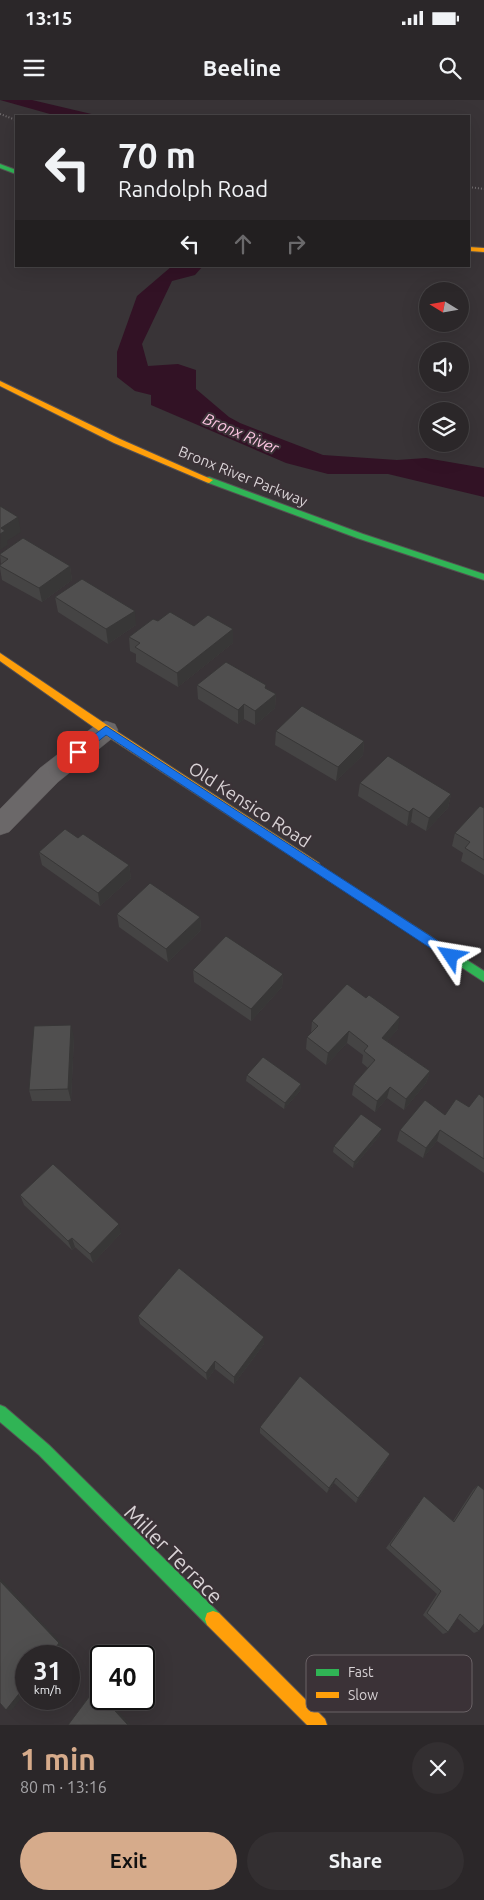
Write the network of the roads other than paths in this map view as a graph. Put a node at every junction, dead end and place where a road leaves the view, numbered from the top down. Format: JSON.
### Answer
{"nodes":[{"id":1,"x":0,"y":166,"type":"edge"},
{"id":2,"x":15,"y":172,"type":"edge"},
{"id":3,"x":470,"y":249,"type":"edge"},
{"id":4,"x":484,"y":250,"type":"edge"},
{"id":5,"x":0,"y":383,"type":"edge"},
{"id":6,"x":484,"y":577,"type":"edge"},
{"id":7,"x":0,"y":656,"type":"edge"},
{"id":8,"x":106,"y":730,"type":"junction"},
{"id":9,"x":0,"y":825,"type":"edge"},
{"id":10,"x":484,"y":977,"type":"edge"},
{"id":11,"x":0,"y":1412,"type":"edge"},
{"id":12,"x":319,"y":1725,"type":"edge"}],
"edges":[{"from":1,"to":2,"type":"main road"},
{"from":3,"to":4,"type":"main road"},
{"from":5,"to":6,"type":"main road","name":"Bronx River Parkway"},
{"from":7,"to":8,"type":"main road","name":"Old Kensico Road"},
{"from":8,"to":9,"type":"street"},
{"from":8,"to":10,"type":"main road","name":"Old Kensico Road"},
{"from":11,"to":12,"type":"main road","name":"Miller Terrace"}]}
